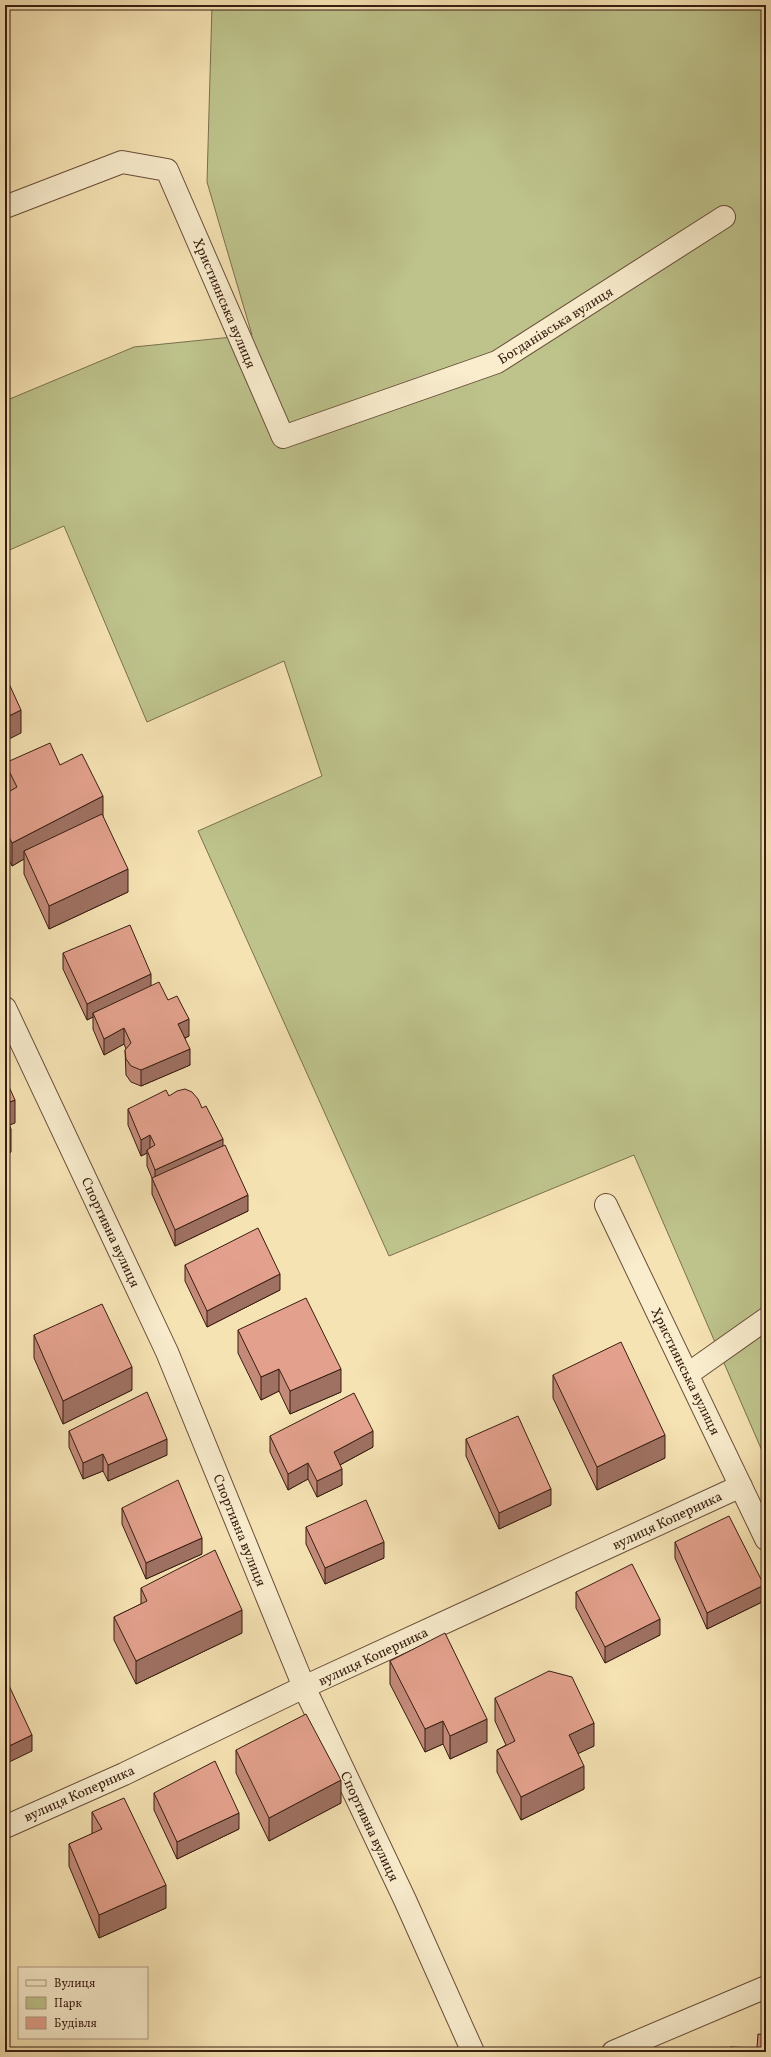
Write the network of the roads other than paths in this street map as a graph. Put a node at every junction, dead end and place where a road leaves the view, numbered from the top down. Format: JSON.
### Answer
{"nodes":[{"id":1,"x":5,"y":208,"type":"edge"},
{"id":2,"x":724,"y":217,"type":"dead end"},
{"id":3,"x":283,"y":436,"type":"joint"},
{"id":4,"x":5,"y":1008,"type":"edge"},
{"id":5,"x":606,"y":1205,"type":"dead end"},
{"id":6,"x":766,"y":1319,"type":"edge"},
{"id":7,"x":688,"y":1374,"type":"junction"},
{"id":8,"x":741,"y":1486,"type":"junction"},
{"id":9,"x":766,"y":1539,"type":"edge"},
{"id":10,"x":304,"y":1687,"type":"junction"},
{"id":11,"x":5,"y":1827,"type":"edge"},
{"id":12,"x":766,"y":1987,"type":"edge"},
{"id":13,"x":473,"y":2052,"type":"edge"},
{"id":14,"x":613,"y":2052,"type":"edge"}],
"edges":[{"from":1,"to":3,"type":"street","name":"Християнська вулиця"},
{"from":2,"to":3,"type":"street","name":"Богданівська вулиця"},
{"from":4,"to":10,"type":"street","name":"Спортивна вулиця"},
{"from":5,"to":7,"type":"street","name":"Християнська вулиця"},
{"from":6,"to":7,"type":"street"},
{"from":7,"to":8,"type":"street","name":"Християнська вулиця"},
{"from":8,"to":9,"type":"street","name":"Християнська вулиця"},
{"from":8,"to":10,"type":"street","name":"вулиця Коперника"},
{"from":10,"to":11,"type":"street","name":"вулиця Коперника"},
{"from":10,"to":13,"type":"street","name":"Спортивна вулиця"},
{"from":12,"to":14,"type":"street"}]}
